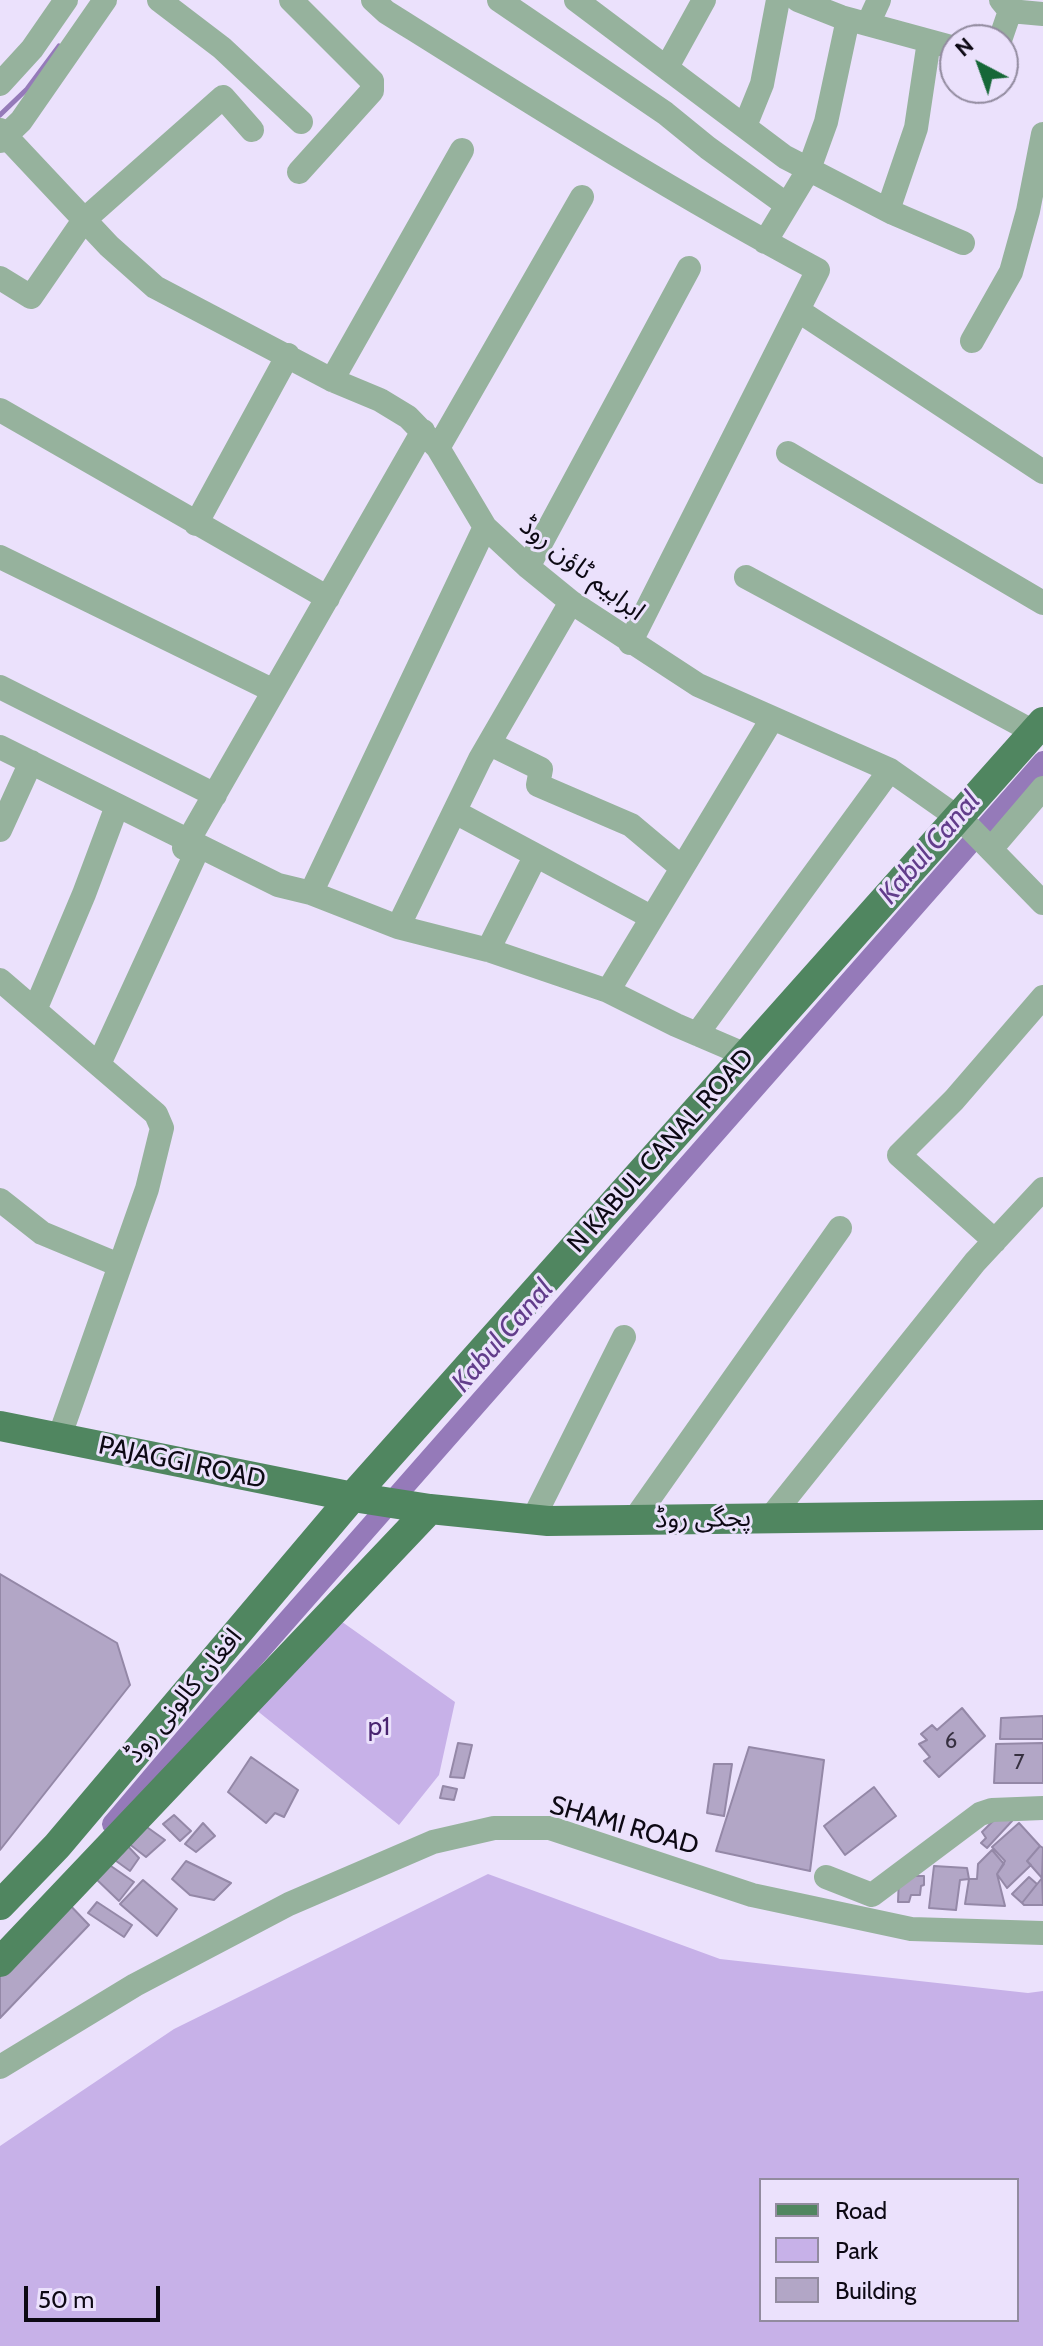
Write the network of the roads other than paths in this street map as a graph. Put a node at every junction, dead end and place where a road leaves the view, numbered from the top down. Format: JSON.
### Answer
{"nodes":[{"id":1,"x":66,"y":0,"type":"edge"},
{"id":2,"x":105,"y":0,"type":"edge"},
{"id":3,"x":159,"y":0,"type":"edge"},
{"id":4,"x":291,"y":0,"type":"edge"},
{"id":5,"x":373,"y":0,"type":"edge"},
{"id":6,"x":499,"y":0,"type":"edge"},
{"id":7,"x":576,"y":0,"type":"edge"},
{"id":8,"x":778,"y":0,"type":"edge"},
{"id":9,"x":798,"y":0,"type":"edge"},
{"id":10,"x":879,"y":0,"type":"edge"},
{"id":11,"x":694,"y":5,"type":"edge"},
{"id":12,"x":1006,"y":5,"type":"edge"},
{"id":13,"x":526,"y":7,"type":"edge"},
{"id":14,"x":1043,"y":14,"type":"edge"},
{"id":15,"x":858,"y":21,"type":"junction"},
{"id":16,"x":929,"y":41,"type":"junction"},
{"id":17,"x":939,"y":44,"type":"edge"},
{"id":18,"x":667,"y":67,"type":"junction"},
{"id":19,"x":0,"y":84,"type":"edge"},
{"id":20,"x":301,"y":122,"type":"dead end"},
{"id":21,"x":745,"y":126,"type":"junction"},
{"id":22,"x":252,"y":130,"type":"dead end"},
{"id":23,"x":1043,"y":134,"type":"edge"},
{"id":24,"x":2,"y":136,"type":"edge"},
{"id":25,"x":462,"y":150,"type":"dead end"},
{"id":26,"x":809,"y":169,"type":"junction"},
{"id":27,"x":299,"y":172,"type":"dead end"},
{"id":28,"x":582,"y":197,"type":"dead end"},
{"id":29,"x":787,"y":205,"type":"junction"},
{"id":30,"x":888,"y":210,"type":"junction"},
{"id":31,"x":1035,"y":213,"type":"edge"},
{"id":32,"x":84,"y":220,"type":"junction"},
{"id":33,"x":765,"y":242,"type":"junction"},
{"id":34,"x":963,"y":243,"type":"dead end"},
{"id":35,"x":689,"y":268,"type":"dead end"},
{"id":36,"x":0,"y":278,"type":"edge"},
{"id":37,"x":799,"y":311,"type":"junction"},
{"id":38,"x":972,"y":341,"type":"dead end"},
{"id":39,"x":288,"y":355,"type":"junction"},
{"id":40,"x":332,"y":380,"type":"junction"},
{"id":41,"x":0,"y":410,"type":"edge"},
{"id":42,"x":430,"y":439,"type":"junction"},
{"id":43,"x":788,"y":453,"type":"dead end"},
{"id":44,"x":1043,"y":472,"type":"edge"},
{"id":45,"x":196,"y":524,"type":"junction"},
{"id":46,"x":485,"y":527,"type":"junction"},
{"id":47,"x":0,"y":557,"type":"edge"},
{"id":48,"x":528,"y":567,"type":"junction"},
{"id":49,"x":746,"y":577,"type":"dead end"},
{"id":50,"x":328,"y":598,"type":"junction"},
{"id":51,"x":571,"y":602,"type":"junction"},
{"id":52,"x":1043,"y":603,"type":"edge"},
{"id":53,"x":630,"y":643,"type":"junction"},
{"id":54,"x":0,"y":687,"type":"edge"},
{"id":55,"x":274,"y":691,"type":"junction"},
{"id":56,"x":772,"y":719,"type":"junction"},
{"id":57,"x":1038,"y":727,"type":"edge"},
{"id":58,"x":490,"y":744,"type":"junction"},
{"id":59,"x":0,"y":747,"type":"edge"},
{"id":60,"x":31,"y":762,"type":"junction"},
{"id":61,"x":890,"y":770,"type":"junction"},
{"id":62,"x":1043,"y":788,"type":"edge"},
{"id":63,"x":215,"y":795,"type":"junction"},
{"id":64,"x":117,"y":806,"type":"junction"},
{"id":65,"x":455,"y":812,"type":"junction"},
{"id":66,"x":961,"y":820,"type":"junction"},
{"id":67,"x":0,"y":830,"type":"edge"},
{"id":68,"x":188,"y":841,"type":"junction"},
{"id":69,"x":991,"y":849,"type":"junction"},
{"id":70,"x":535,"y":857,"type":"junction"},
{"id":71,"x":681,"y":867,"type":"junction"},
{"id":72,"x":311,"y":893,"type":"junction"},
{"id":73,"x":1043,"y":903,"type":"edge"},
{"id":74,"x":651,"y":917,"type":"junction"},
{"id":75,"x":398,"y":927,"type":"junction"},
{"id":76,"x":488,"y":950,"type":"junction"},
{"id":77,"x":0,"y":980,"type":"edge"},
{"id":78,"x":608,"y":991,"type":"junction"},
{"id":79,"x":1043,"y":997,"type":"edge"},
{"id":80,"x":35,"y":1010,"type":"junction"},
{"id":81,"x":697,"y":1034,"type":"junction"},
{"id":82,"x":746,"y":1055,"type":"junction"},
{"id":83,"x":99,"y":1064,"type":"junction"},
{"id":84,"x":1043,"y":1189,"type":"edge"},
{"id":85,"x":0,"y":1200,"type":"edge"},
{"id":86,"x":840,"y":1228,"type":"dead end"},
{"id":87,"x":995,"y":1241,"type":"junction"},
{"id":88,"x":119,"y":1265,"type":"junction"},
{"id":89,"x":624,"y":1337,"type":"dead end"},
{"id":90,"x":0,"y":1426,"type":"edge"},
{"id":91,"x":59,"y":1438,"type":"junction"},
{"id":92,"x":359,"y":1494,"type":"junction"},
{"id":93,"x":420,"y":1508,"type":"junction"},
{"id":94,"x":1043,"y":1515,"type":"edge"},
{"id":95,"x":770,"y":1518,"type":"junction"},
{"id":96,"x":533,"y":1519,"type":"junction"},
{"id":97,"x":634,"y":1520,"type":"junction"},
{"id":98,"x":155,"y":1765,"type":"junction"},
{"id":99,"x":1043,"y":1808,"type":"edge"},
{"id":100,"x":826,"y":1877,"type":"dead end"},
{"id":101,"x":0,"y":1905,"type":"edge"},
{"id":102,"x":1043,"y":1933,"type":"edge"},
{"id":103,"x":0,"y":1962,"type":"edge"},
{"id":104,"x":0,"y":2067,"type":"edge"}],
"edges":[{"from":1,"to":19,"type":"street"},
{"from":2,"to":24,"type":"street"},
{"from":3,"to":20,"type":"street"},
{"from":4,"to":27,"type":"street"},
{"from":5,"to":33,"type":"street"},
{"from":6,"to":13,"type":"street"},
{"from":7,"to":18,"type":"street"},
{"from":8,"to":21,"type":"street"},
{"from":9,"to":15,"type":"street"},
{"from":10,"to":15,"type":"street"},
{"from":11,"to":18,"type":"street"},
{"from":12,"to":14,"type":"street"},
{"from":13,"to":29,"type":"street"},
{"from":15,"to":16,"type":"street"},
{"from":15,"to":26,"type":"street"},
{"from":16,"to":17,"type":"street"},
{"from":16,"to":30,"type":"street"},
{"from":18,"to":21,"type":"street"},
{"from":21,"to":26,"type":"street"},
{"from":22,"to":32,"type":"street"},
{"from":23,"to":31,"type":"street"},
{"from":24,"to":32,"type":"street","name":"ابراہیم ٹاؤن روڈ"},
{"from":25,"to":40,"type":"street"},
{"from":26,"to":29,"type":"street"},
{"from":26,"to":30,"type":"street"},
{"from":28,"to":42,"type":"street"},
{"from":29,"to":33,"type":"street"},
{"from":30,"to":34,"type":"street"},
{"from":31,"to":38,"type":"street"},
{"from":32,"to":36,"type":"street"},
{"from":32,"to":39,"type":"street","name":"ابراہیم ٹاؤن روڈ"},
{"from":33,"to":37,"type":"street"},
{"from":35,"to":48,"type":"street"},
{"from":37,"to":44,"type":"street"},
{"from":37,"to":53,"type":"street"},
{"from":39,"to":40,"type":"street","name":"ابراہیم ٹاؤن روڈ"},
{"from":39,"to":45,"type":"street"},
{"from":40,"to":42,"type":"street","name":"ابراہیم ٹاؤن روڈ"},
{"from":41,"to":45,"type":"street"},
{"from":42,"to":46,"type":"street","name":"ابراہیم ٹاؤن روڈ"},
{"from":42,"to":50,"type":"street"},
{"from":43,"to":52,"type":"street"},
{"from":45,"to":50,"type":"street"},
{"from":46,"to":48,"type":"street","name":"ابراہیم ٹاؤن روڈ"},
{"from":46,"to":72,"type":"street"},
{"from":47,"to":55,"type":"street"},
{"from":48,"to":51,"type":"street","name":"ابراہیم ٹاؤن روڈ"},
{"from":49,"to":57,"type":"street"},
{"from":50,"to":55,"type":"street"},
{"from":51,"to":53,"type":"street","name":"ابراہیم ٹاؤن روڈ"},
{"from":51,"to":58,"type":"street"},
{"from":53,"to":56,"type":"street","name":"ابراہیم ٹاؤن روڈ"},
{"from":54,"to":63,"type":"street"},
{"from":55,"to":63,"type":"street"},
{"from":56,"to":61,"type":"street","name":"ابراہیم ٹاؤن روڈ"},
{"from":56,"to":71,"type":"street"},
{"from":57,"to":66,"type":"main road"},
{"from":58,"to":65,"type":"street"},
{"from":58,"to":71,"type":"street"},
{"from":59,"to":60,"type":"street"},
{"from":60,"to":64,"type":"street"},
{"from":60,"to":67,"type":"street"},
{"from":61,"to":66,"type":"street","name":"ابراہیم ٹاؤن روڈ"},
{"from":61,"to":81,"type":"street"},
{"from":62,"to":69,"type":"street"},
{"from":63,"to":68,"type":"street"},
{"from":64,"to":68,"type":"street"},
{"from":64,"to":80,"type":"street"},
{"from":65,"to":70,"type":"street"},
{"from":65,"to":75,"type":"street"},
{"from":66,"to":69,"type":"street","name":"ابراہیم ٹاؤن روڈ"},
{"from":66,"to":82,"type":"main road","name":"N KABUL CANAL ROAD"},
{"from":68,"to":72,"type":"street"},
{"from":68,"to":83,"type":"street"},
{"from":69,"to":73,"type":"street","name":"ابراہیم ٹاؤن روڈ"},
{"from":70,"to":74,"type":"street"},
{"from":70,"to":76,"type":"street"},
{"from":71,"to":74,"type":"street"},
{"from":72,"to":75,"type":"street"},
{"from":74,"to":78,"type":"street"},
{"from":75,"to":76,"type":"street"},
{"from":76,"to":78,"type":"street"},
{"from":77,"to":80,"type":"street"},
{"from":78,"to":81,"type":"street"},
{"from":79,"to":87,"type":"street"},
{"from":80,"to":83,"type":"street"},
{"from":81,"to":82,"type":"street"},
{"from":82,"to":92,"type":"main road","name":"N KABUL CANAL ROAD"},
{"from":83,"to":88,"type":"street"},
{"from":84,"to":87,"type":"street"},
{"from":85,"to":88,"type":"street"},
{"from":86,"to":97,"type":"street"},
{"from":87,"to":95,"type":"street"},
{"from":88,"to":91,"type":"street"},
{"from":89,"to":96,"type":"street"},
{"from":90,"to":91,"type":"main road","name":"PAJAGGI ROAD"},
{"from":91,"to":92,"type":"main road","name":"PAJAGGI ROAD"},
{"from":92,"to":93,"type":"main road","name":"پجگی روڈ"},
{"from":92,"to":98,"type":"main road","name":"افغان کالونی روڈ"},
{"from":93,"to":96,"type":"main road","name":"پجگی روڈ"},
{"from":93,"to":98,"type":"main road"},
{"from":94,"to":95,"type":"main road","name":"پجگی روڈ"},
{"from":95,"to":97,"type":"main road","name":"پجگی روڈ"},
{"from":96,"to":97,"type":"main road","name":"پجگی روڈ"},
{"from":98,"to":101,"type":"main road","name":"افغان کالونی روڈ"},
{"from":98,"to":103,"type":"main road"},
{"from":99,"to":100,"type":"street"},
{"from":102,"to":104,"type":"street","name":"SHAMI ROAD"}]}
